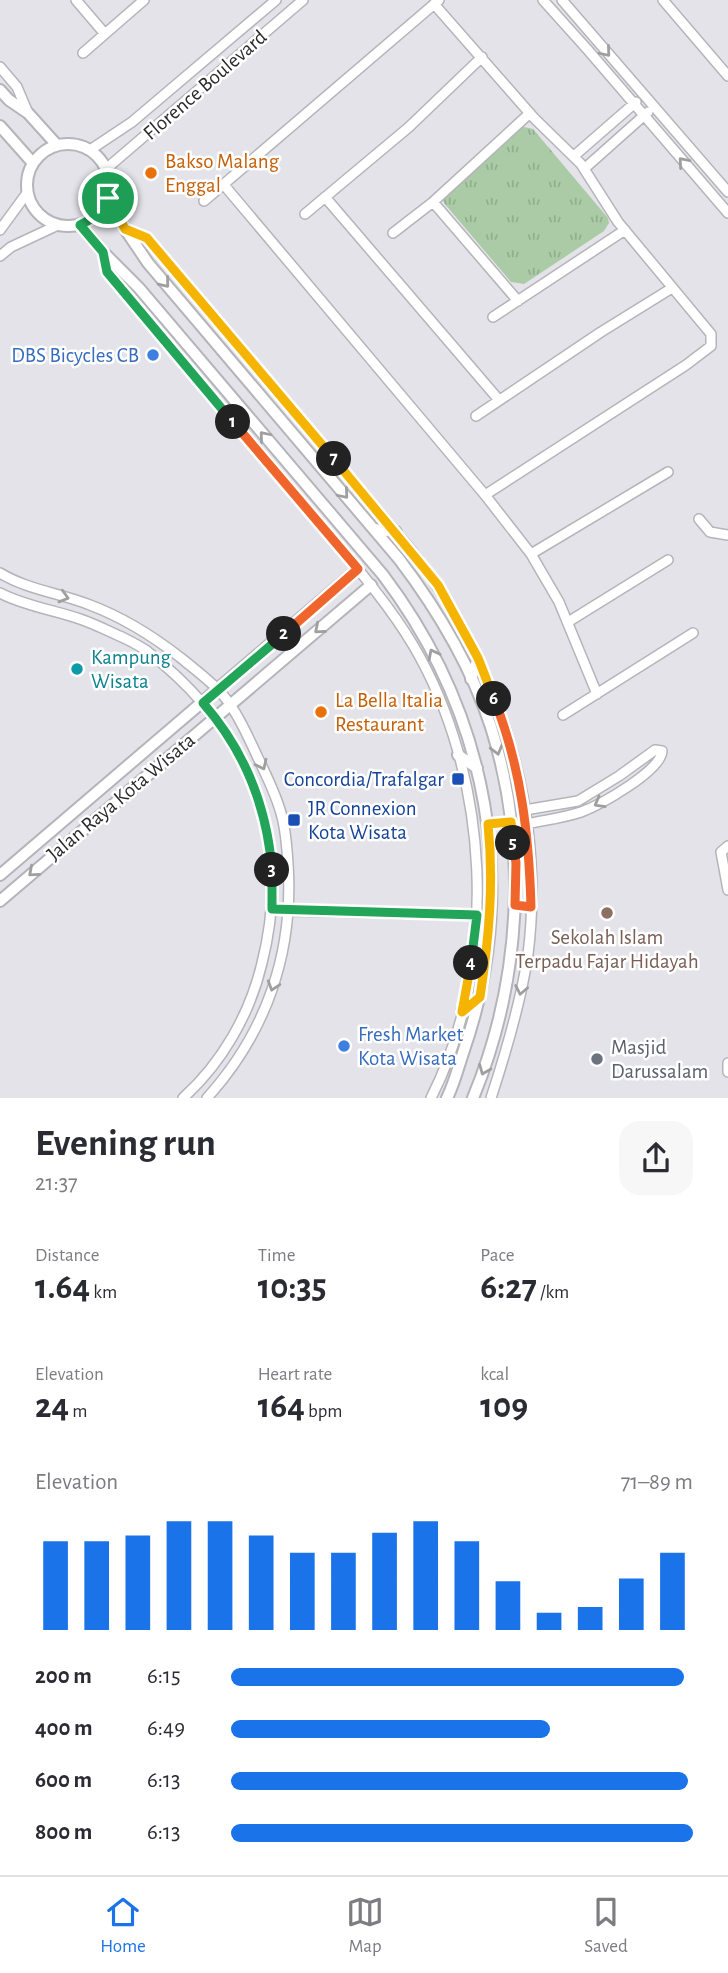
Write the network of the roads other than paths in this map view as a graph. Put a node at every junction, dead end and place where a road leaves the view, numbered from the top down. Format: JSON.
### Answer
{"nodes":[{"id":1,"x":76,"y":0,"type":"edge"},
{"id":2,"x":144,"y":0,"type":"edge"},
{"id":3,"x":276,"y":0,"type":"edge"},
{"id":4,"x":303,"y":0,"type":"edge"},
{"id":5,"x":543,"y":0,"type":"edge"},
{"id":6,"x":562,"y":0,"type":"edge"},
{"id":7,"x":663,"y":0,"type":"edge"},
{"id":8,"x":437,"y":2,"type":"edge"},
{"id":9,"x":105,"y":34,"type":"junction"},
{"id":10,"x":82,"y":53,"type":"dead end"},
{"id":11,"x":482,"y":57,"type":"junction"},
{"id":12,"x":0,"y":67,"type":"edge"},
{"id":13,"x":728,"y":76,"type":"edge"},
{"id":14,"x":0,"y":90,"type":"edge"},
{"id":15,"x":643,"y":95,"type":"junction"},
{"id":16,"x":633,"y":105,"type":"junction"},
{"id":17,"x":653,"y":107,"type":"junction"},
{"id":18,"x":28,"y":113,"type":"junction"},
{"id":19,"x":530,"y":113,"type":"junction"},
{"id":20,"x":644,"y":116,"type":"junction"},
{"id":21,"x":0,"y":126,"type":"edge"},
{"id":22,"x":0,"y":136,"type":"edge"},
{"id":23,"x":17,"y":144,"type":"junction"},
{"id":24,"x":56,"y":144,"type":"junction"},
{"id":25,"x":90,"y":150,"type":"junction"},
{"id":26,"x":574,"y":156,"type":"junction"},
{"id":27,"x":32,"y":162,"type":"junction"},
{"id":28,"x":106,"y":169,"type":"junction"},
{"id":29,"x":584,"y":169,"type":"junction"},
{"id":30,"x":224,"y":185,"type":"junction"},
{"id":31,"x":27,"y":193,"type":"junction"},
{"id":32,"x":728,"y":193,"type":"edge"},
{"id":33,"x":326,"y":197,"type":"junction"},
{"id":34,"x":108,"y":198,"type":"junction"},
{"id":35,"x":204,"y":201,"type":"dead end"},
{"id":36,"x":433,"y":202,"type":"junction"},
{"id":37,"x":718,"y":202,"type":"junction"},
{"id":38,"x":728,"y":213,"type":"edge"},
{"id":39,"x":306,"y":214,"type":"dead end"},
{"id":40,"x":58,"y":225,"type":"junction"},
{"id":41,"x":80,"y":225,"type":"junction"},
{"id":42,"x":125,"y":229,"type":"junction"},
{"id":43,"x":0,"y":230,"type":"edge"},
{"id":44,"x":625,"y":230,"type":"junction"},
{"id":45,"x":393,"y":233,"type":"dead end"},
{"id":46,"x":103,"y":252,"type":"junction"},
{"id":47,"x":0,"y":256,"type":"edge"},
{"id":48,"x":673,"y":288,"type":"junction"},
{"id":49,"x":517,"y":301,"type":"junction"},
{"id":50,"x":493,"y":317,"type":"dead end"},
{"id":51,"x":499,"y":400,"type":"junction"},
{"id":52,"x":476,"y":416,"type":"dead end"},
{"id":53,"x":668,"y":472,"type":"dead end"},
{"id":54,"x":485,"y":495,"type":"junction"},
{"id":55,"x":699,"y":519,"type":"dead end"},
{"id":56,"x":374,"y":529,"type":"junction"},
{"id":57,"x":396,"y":532,"type":"junction"},
{"id":58,"x":728,"y":535,"type":"edge"},
{"id":59,"x":531,"y":554,"type":"junction"},
{"id":60,"x":668,"y":560,"type":"dead end"},
{"id":61,"x":358,"y":569,"type":"junction"},
{"id":62,"x":0,"y":573,"type":"edge"},
{"id":63,"x":371,"y":585,"type":"junction"},
{"id":64,"x":0,"y":593,"type":"edge"},
{"id":65,"x":568,"y":622,"type":"junction"},
{"id":66,"x":693,"y":633,"type":"dead end"},
{"id":67,"x":478,"y":658,"type":"junction"},
{"id":68,"x":471,"y":680,"type":"junction"},
{"id":69,"x":218,"y":690,"type":"junction"},
{"id":70,"x":597,"y":694,"type":"junction"},
{"id":71,"x":203,"y":703,"type":"junction"},
{"id":72,"x":230,"y":704,"type":"junction"},
{"id":73,"x":563,"y":715,"type":"dead end"},
{"id":74,"x":215,"y":717,"type":"junction"},
{"id":75,"x":458,"y":755,"type":"junction"},
{"id":76,"x":477,"y":768,"type":"junction"},
{"id":77,"x":525,"y":810,"type":"junction"},
{"id":78,"x":511,"y":822,"type":"junction"},
{"id":79,"x":488,"y":824,"type":"junction"},
{"id":80,"x":527,"y":824,"type":"junction"},
{"id":81,"x":728,"y":846,"type":"edge"},
{"id":82,"x":0,"y":875,"type":"edge"},
{"id":83,"x":728,"y":890,"type":"edge"},
{"id":84,"x":0,"y":901,"type":"edge"},
{"id":85,"x":515,"y":905,"type":"junction"},
{"id":86,"x":531,"y":907,"type":"junction"},
{"id":87,"x":272,"y":909,"type":"junction"},
{"id":88,"x":290,"y":911,"type":"junction"},
{"id":89,"x":477,"y":915,"type":"junction"},
{"id":90,"x":488,"y":944,"type":"junction"},
{"id":91,"x":480,"y":997,"type":"junction"},
{"id":92,"x":462,"y":1012,"type":"junction"},
{"id":93,"x":728,"y":1063,"type":"edge"},
{"id":94,"x":728,"y":1072,"type":"edge"},
{"id":95,"x":183,"y":1098,"type":"edge"},
{"id":96,"x":207,"y":1098,"type":"edge"},
{"id":97,"x":431,"y":1098,"type":"edge"},
{"id":98,"x":447,"y":1098,"type":"edge"},
{"id":99,"x":473,"y":1098,"type":"edge"},
{"id":100,"x":491,"y":1098,"type":"edge"}],
"edges":[{"from":1,"to":9,"type":"street"},
{"from":2,"to":9,"type":"street"},
{"from":3,"to":25,"type":"street","name":"Florence Boulevard"},
{"from":4,"to":28,"type":"street","name":"Florence Boulevard"},
{"from":5,"to":16,"type":"street"},
{"from":6,"to":15,"type":"street","one_way":true},
{"from":7,"to":13,"type":"street"},
{"from":8,"to":11,"type":"street"},
{"from":8,"to":30,"type":"street"},
{"from":9,"to":10,"type":"street"},
{"from":11,"to":19,"type":"street"},
{"from":11,"to":33,"type":"street"},
{"from":12,"to":18,"type":"street"},
{"from":14,"to":18,"type":"street"},
{"from":15,"to":16,"type":"street"},
{"from":15,"to":17,"type":"street"},
{"from":16,"to":20,"type":"street"},
{"from":16,"to":26,"type":"street"},
{"from":17,"to":20,"type":"street"},
{"from":17,"to":32,"type":"street"},
{"from":18,"to":24,"type":"street"},
{"from":19,"to":26,"type":"street"},
{"from":19,"to":36,"type":"street"},
{"from":20,"to":29,"type":"street"},
{"from":37,"to":20,"type":"street","one_way":true},
{"from":21,"to":23,"type":"street"},
{"from":22,"to":23,"type":"street"},
{"from":23,"to":27,"type":"street"},
{"from":24,"to":25,"type":"street"},
{"from":24,"to":27,"type":"street"},
{"from":25,"to":28,"type":"street"},
{"from":26,"to":29,"type":"street"},
{"from":27,"to":31,"type":"street"},
{"from":28,"to":34,"type":"street"},
{"from":29,"to":44,"type":"street"},
{"from":30,"to":35,"type":"street"},
{"from":30,"to":54,"type":"street"},
{"from":31,"to":40,"type":"street"},
{"from":31,"to":43,"type":"street"},
{"from":32,"to":37,"type":"street"},
{"from":33,"to":39,"type":"street"},
{"from":33,"to":51,"type":"street"},
{"from":34,"to":41,"type":"street"},
{"from":34,"to":42,"type":"street"},
{"from":36,"to":45,"type":"street"},
{"from":36,"to":49,"type":"street"},
{"from":37,"to":38,"type":"street"},
{"from":40,"to":41,"type":"street"},
{"from":40,"to":47,"type":"street"},
{"from":41,"to":46,"type":"street"},
{"from":42,"to":56,"type":"street","one_way":true},
{"from":42,"to":57,"type":"street"},
{"from":44,"to":48,"type":"street"},
{"from":44,"to":49,"type":"street"},
{"from":46,"to":61,"type":"street"},
{"from":76,"to":46,"type":"street","one_way":true},
{"from":48,"to":51,"type":"street"},
{"from":48,"to":54,"type":"street"},
{"from":49,"to":50,"type":"street"},
{"from":51,"to":52,"type":"street"},
{"from":53,"to":59,"type":"street"},
{"from":54,"to":59,"type":"street"},
{"from":55,"to":58,"type":"street"},
{"from":56,"to":57,"type":"street"},
{"from":56,"to":68,"type":"street"},
{"from":57,"to":67,"type":"street"},
{"from":59,"to":65,"type":"street"},
{"from":60,"to":65,"type":"street"},
{"from":61,"to":63,"type":"street"},
{"from":61,"to":69,"type":"street"},
{"from":62,"to":69,"type":"street","one_way":true},
{"from":63,"to":72,"type":"street","name":"Jalan Raya Kota Wisata","one_way":true},
{"from":63,"to":75,"type":"street"},
{"from":64,"to":71,"type":"street"},
{"from":65,"to":70,"type":"street"},
{"from":66,"to":70,"type":"street"},
{"from":67,"to":68,"type":"street"},
{"from":67,"to":77,"type":"street"},
{"from":68,"to":78,"type":"street","one_way":true},
{"from":69,"to":71,"type":"street","name":"Jalan Raya Kota Wisata"},
{"from":69,"to":72,"type":"street"},
{"from":70,"to":73,"type":"street"},
{"from":71,"to":74,"type":"street"},
{"from":71,"to":82,"type":"street","name":"Jalan Raya Kota Wisata"},
{"from":72,"to":74,"type":"street","name":"Jalan Raya Kota Wisata"},
{"from":72,"to":88,"type":"street","one_way":true},
{"from":74,"to":84,"type":"street","name":"Jalan Raya Kota Wisata","one_way":true},
{"from":74,"to":87,"type":"street"},
{"from":75,"to":76,"type":"street"},
{"from":75,"to":89,"type":"street"},
{"from":76,"to":79,"type":"street"},
{"from":77,"to":80,"type":"street"},
{"from":77,"to":80,"type":"street","one_way":true},
{"from":78,"to":79,"type":"street"},
{"from":78,"to":85,"type":"street"},
{"from":79,"to":90,"type":"street"},
{"from":80,"to":86,"type":"street"},
{"from":81,"to":83,"type":"street"},
{"from":85,"to":86,"type":"street"},
{"from":85,"to":99,"type":"street","one_way":true},
{"from":86,"to":100,"type":"street","one_way":true},
{"from":87,"to":88,"type":"street"},
{"from":87,"to":95,"type":"street"},
{"from":88,"to":89,"type":"street"},
{"from":88,"to":96,"type":"street","one_way":true},
{"from":89,"to":90,"type":"street"},
{"from":89,"to":92,"type":"street"},
{"from":90,"to":91,"type":"street"},
{"from":91,"to":92,"type":"street"},
{"from":91,"to":98,"type":"street"},
{"from":92,"to":97,"type":"street"},
{"from":93,"to":94,"type":"street"}]}
